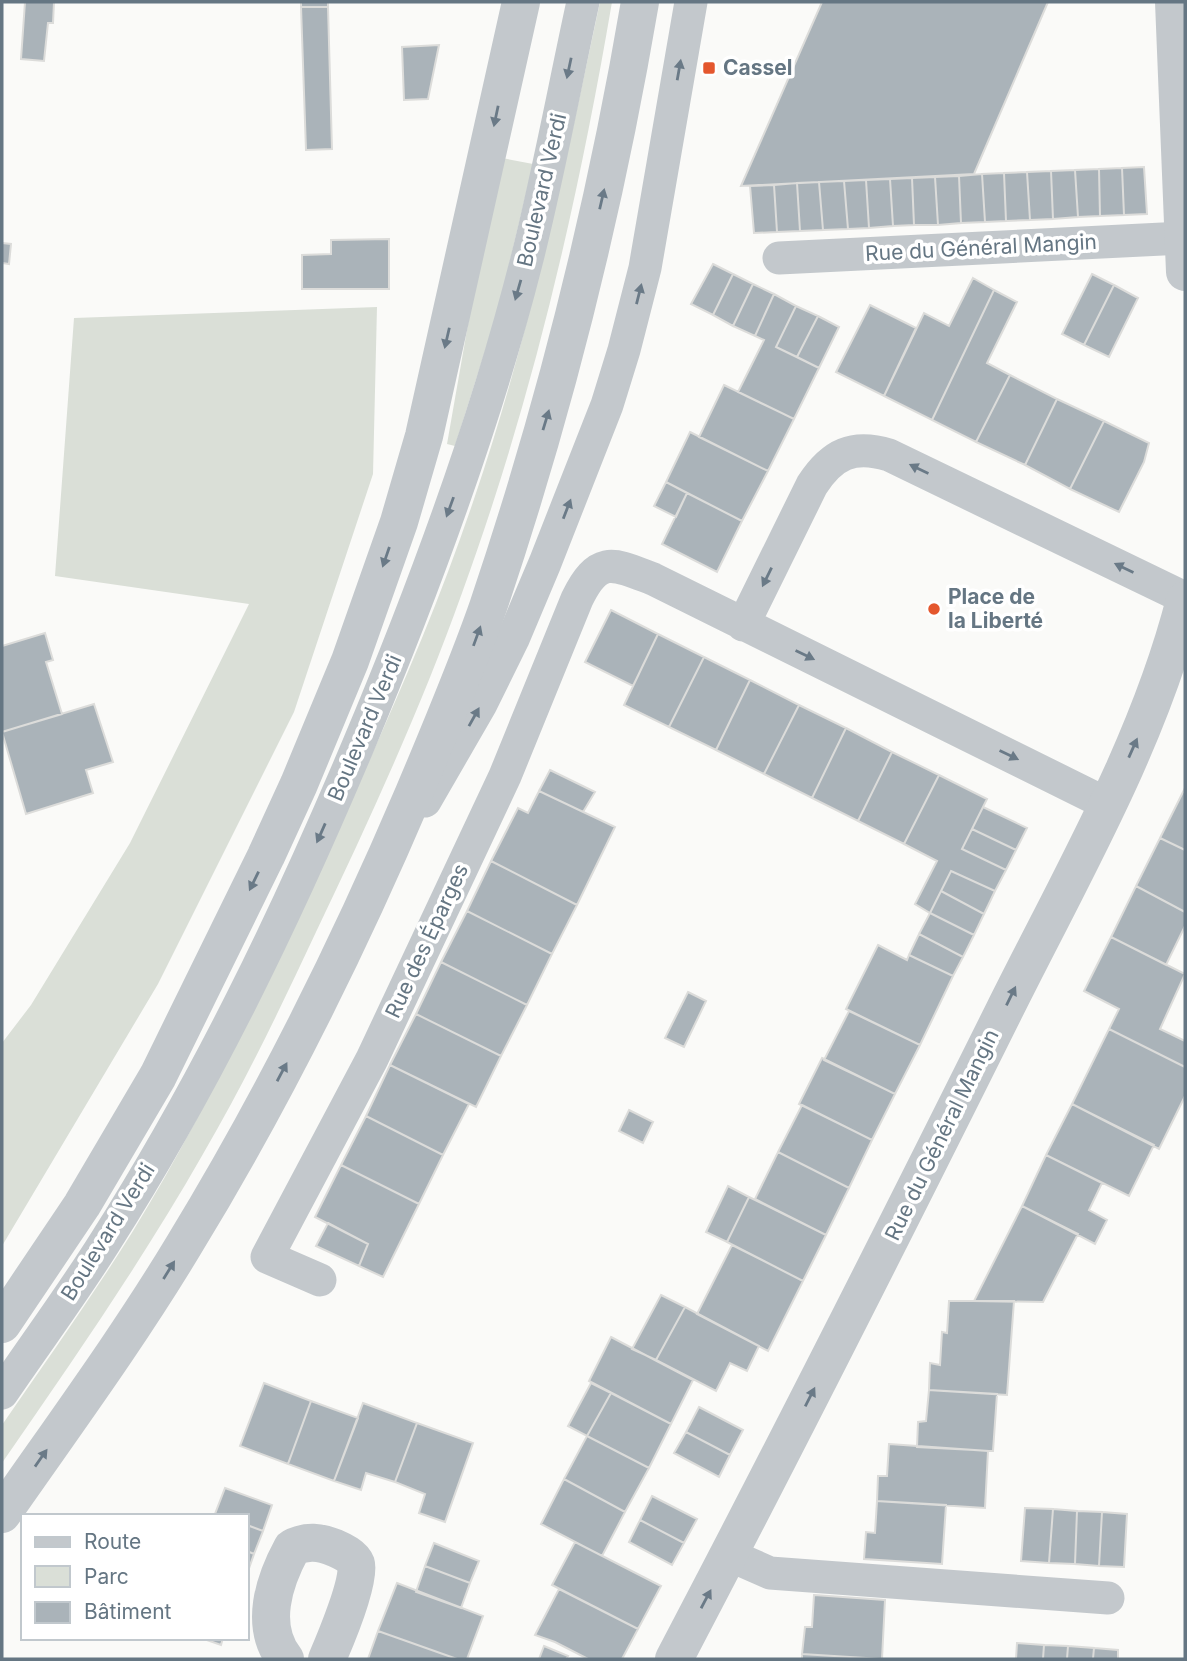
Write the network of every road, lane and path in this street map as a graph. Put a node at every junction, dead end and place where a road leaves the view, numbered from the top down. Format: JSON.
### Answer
{"nodes":[{"id":1,"x":521,"y":2,"type":"edge"},
{"id":2,"x":583,"y":2,"type":"edge"},
{"id":3,"x":640,"y":2,"type":"edge"},
{"id":4,"x":691,"y":2,"type":"edge"},
{"id":5,"x":1174,"y":2,"type":"edge"},
{"id":6,"x":779,"y":258,"type":"dead end"},
{"id":7,"x":1185,"y":262,"type":"edge"},
{"id":8,"x":1185,"y":599,"type":"edge"},
{"id":9,"x":743,"y":625,"type":"junction"},
{"id":10,"x":1107,"y":804,"type":"junction"},
{"id":11,"x":366,"y":903,"type":"junction"},
{"id":12,"x":320,"y":1280,"type":"dead end"},
{"id":13,"x":2,"y":1324,"type":"edge"},
{"id":14,"x":2,"y":1393,"type":"edge"},
{"id":15,"x":2,"y":1514,"type":"edge"},
{"id":16,"x":729,"y":1555,"type":"junction"},
{"id":17,"x":1108,"y":1598,"type":"dead end"},
{"id":18,"x":285,"y":1659,"type":"edge"},
{"id":19,"x":327,"y":1659,"type":"edge"},
{"id":20,"x":674,"y":1659,"type":"edge"}],
"edges":[{"from":1,"to":13,"type":"street","name":"Boulevard Verdi","one_way":true},
{"from":2,"to":14,"type":"lane","name":"Boulevard Verdi","one_way":true},
{"from":11,"to":3,"type":"street","one_way":true},
{"from":11,"to":4,"type":"lane","one_way":true},
{"from":5,"to":7,"type":"street","name":"Rue du Général Mangin"},
{"from":6,"to":7,"type":"lane","name":"Rue du Général Mangin"},
{"from":8,"to":9,"type":"lane","one_way":true},
{"from":10,"to":8,"type":"street","name":"Rue du Général Mangin","one_way":true},
{"from":9,"to":10,"type":"lane","one_way":true},
{"from":9,"to":12,"type":"lane","name":"Rue des Éparges"},
{"from":16,"to":10,"type":"street","name":"Rue du Général Mangin","one_way":true},
{"from":15,"to":11,"type":"street","one_way":true},
{"from":16,"to":17,"type":"lane"},
{"from":20,"to":16,"type":"street","name":"Rue du Général Mangin","one_way":true},
{"from":18,"to":19,"type":"street"}]}
